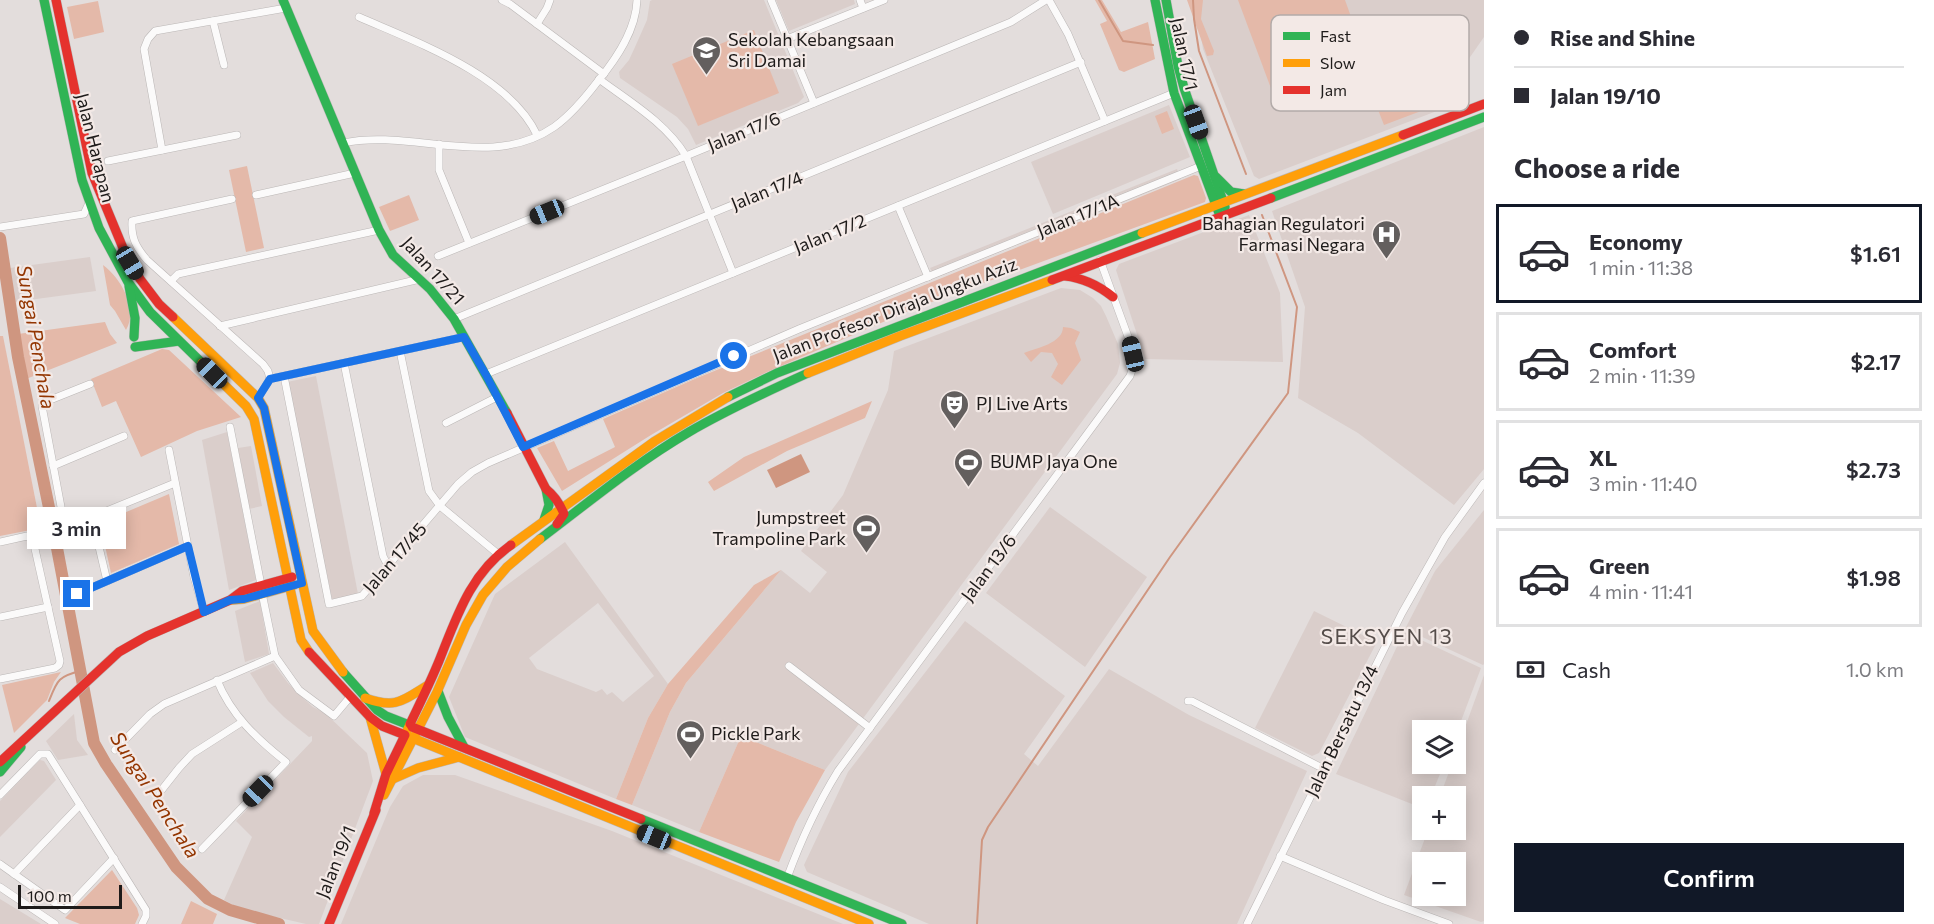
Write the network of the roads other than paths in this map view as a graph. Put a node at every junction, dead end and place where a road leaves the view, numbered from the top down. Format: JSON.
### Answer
{"nodes":[{"id":1,"x":44,"y":0,"type":"edge"},
{"id":2,"x":56,"y":0,"type":"edge"},
{"id":3,"x":502,"y":0,"type":"edge"},
{"id":4,"x":550,"y":0,"type":"edge"},
{"id":5,"x":637,"y":0,"type":"edge"},
{"id":6,"x":771,"y":0,"type":"edge"},
{"id":7,"x":860,"y":0,"type":"edge"},
{"id":8,"x":884,"y":0,"type":"edge"},
{"id":9,"x":1048,"y":0,"type":"edge"},
{"id":10,"x":1155,"y":0,"type":"edge"},
{"id":11,"x":1166,"y":0,"type":"edge"},
{"id":12,"x":285,"y":4,"type":"edge"},
{"id":13,"x":863,"y":8,"type":"junction"},
{"id":14,"x":358,"y":17,"type":"dead end"},
{"id":15,"x":213,"y":21,"type":"junction"},
{"id":16,"x":537,"y":24,"type":"junction"},
{"id":17,"x":787,"y":39,"type":"junction"},
{"id":18,"x":1081,"y":62,"type":"junction"},
{"id":19,"x":224,"y":65,"type":"dead end"},
{"id":20,"x":602,"y":77,"type":"junction"},
{"id":21,"x":1174,"y":93,"type":"junction"},
{"id":22,"x":814,"y":103,"type":"junction"},
{"id":23,"x":1484,"y":104,"type":"edge"},
{"id":24,"x":1469,"y":110,"type":"edge"},
{"id":25,"x":1465,"y":111,"type":"edge"},
{"id":26,"x":1484,"y":117,"type":"edge"},
{"id":27,"x":1105,"y":121,"type":"junction"},
{"id":28,"x":237,"y":135,"type":"dead end"},
{"id":29,"x":537,"y":135,"type":"junction"},
{"id":30,"x":343,"y":143,"type":"junction"},
{"id":31,"x":439,"y":144,"type":"junction"},
{"id":32,"x":162,"y":150,"type":"junction"},
{"id":33,"x":686,"y":156,"type":"junction"},
{"id":34,"x":108,"y":160,"type":"dead end"},
{"id":35,"x":1201,"y":166,"type":"junction"},
{"id":36,"x":355,"y":173,"type":"junction"},
{"id":37,"x":1216,"y":177,"type":"junction"},
{"id":38,"x":1248,"y":193,"type":"junction"},
{"id":39,"x":256,"y":195,"type":"dead end"},
{"id":40,"x":232,"y":199,"type":"dead end"},
{"id":41,"x":89,"y":203,"type":"junction"},
{"id":42,"x":1220,"y":204,"type":"junction"},
{"id":43,"x":898,"y":206,"type":"junction"},
{"id":44,"x":709,"y":214,"type":"junction"},
{"id":45,"x":1224,"y":215,"type":"junction"},
{"id":46,"x":2,"y":227,"type":"edge"},
{"id":47,"x":379,"y":230,"type":"junction"},
{"id":48,"x":470,"y":243,"type":"junction"},
{"id":49,"x":1096,"y":250,"type":"junction"},
{"id":50,"x":438,"y":256,"type":"dead end"},
{"id":51,"x":1100,"y":262,"type":"junction"},
{"id":52,"x":734,"y":273,"type":"junction"},
{"id":53,"x":1063,"y":276,"type":"junction"},
{"id":54,"x":928,"y":277,"type":"junction"},
{"id":55,"x":420,"y":279,"type":"junction"},
{"id":56,"x":171,"y":281,"type":"junction"},
{"id":57,"x":128,"y":282,"type":"junction"},
{"id":58,"x":1113,"y":297,"type":"junction"},
{"id":59,"x":454,"y":319,"type":"junction"},
{"id":60,"x":220,"y":326,"type":"junction"},
{"id":61,"x":464,"y":337,"type":"junction"},
{"id":62,"x":179,"y":341,"type":"junction"},
{"id":63,"x":400,"y":351,"type":"junction"},
{"id":64,"x":344,"y":363,"type":"junction"},
{"id":65,"x":486,"y":375,"type":"junction"},
{"id":66,"x":284,"y":376,"type":"junction"},
{"id":67,"x":270,"y":379,"type":"junction"},
{"id":68,"x":90,"y":384,"type":"dead end"},
{"id":69,"x":497,"y":397,"type":"junction"},
{"id":70,"x":258,"y":398,"type":"junction"},
{"id":71,"x":446,"y":423,"type":"dead end"},
{"id":72,"x":230,"y":427,"type":"dead end"},
{"id":73,"x":124,"y":436,"type":"dead end"},
{"id":74,"x":523,"y":447,"type":"junction"},
{"id":75,"x":169,"y":450,"type":"dead end"},
{"id":76,"x":53,"y":466,"type":"junction"},
{"id":77,"x":175,"y":483,"type":"junction"},
{"id":78,"x":1484,"y":483,"type":"edge"},
{"id":79,"x":546,"y":489,"type":"junction"},
{"id":80,"x":440,"y":506,"type":"junction"},
{"id":81,"x":562,"y":508,"type":"junction"},
{"id":82,"x":92,"y":517,"type":"junction"},
{"id":83,"x":544,"y":520,"type":"junction"},
{"id":84,"x":554,"y":529,"type":"junction"},
{"id":85,"x":0,"y":542,"type":"edge"},
{"id":86,"x":188,"y":546,"type":"junction"},
{"id":87,"x":498,"y":554,"type":"junction"},
{"id":88,"x":388,"y":566,"type":"junction"},
{"id":89,"x":301,"y":579,"type":"junction"},
{"id":90,"x":107,"y":581,"type":"junction"},
{"id":91,"x":288,"y":582,"type":"junction"},
{"id":92,"x":262,"y":589,"type":"junction"},
{"id":93,"x":77,"y":594,"type":"dead end"},
{"id":94,"x":48,"y":607,"type":"junction"},
{"id":95,"x":204,"y":612,"type":"junction"},
{"id":96,"x":0,"y":617,"type":"edge"},
{"id":97,"x":274,"y":656,"type":"junction"},
{"id":98,"x":789,"y":666,"type":"dead end"},
{"id":99,"x":0,"y":679,"type":"edge"},
{"id":100,"x":218,"y":680,"type":"junction"},
{"id":101,"x":429,"y":685,"type":"junction"},
{"id":102,"x":438,"y":691,"type":"junction"},
{"id":103,"x":350,"y":697,"type":"junction"},
{"id":104,"x":365,"y":698,"type":"junction"},
{"id":105,"x":1188,"y":701,"type":"dead end"},
{"id":106,"x":370,"y":717,"type":"junction"},
{"id":107,"x":242,"y":722,"type":"junction"},
{"id":108,"x":414,"y":727,"type":"junction"},
{"id":109,"x":870,"y":728,"type":"junction"},
{"id":110,"x":31,"y":733,"type":"junction"},
{"id":111,"x":409,"y":737,"type":"junction"},
{"id":112,"x":464,"y":747,"type":"junction"},
{"id":113,"x":115,"y":750,"type":"dead end"},
{"id":114,"x":459,"y":757,"type":"junction"},
{"id":115,"x":0,"y":762,"type":"edge"},
{"id":116,"x":1324,"y":769,"type":"junction"},
{"id":117,"x":0,"y":772,"type":"edge"},
{"id":118,"x":389,"y":777,"type":"junction"},
{"id":119,"x":160,"y":792,"type":"dead end"},
{"id":120,"x":0,"y":795,"type":"edge"},
{"id":121,"x":80,"y":805,"type":"junction"},
{"id":122,"x":202,"y":849,"type":"dead end"},
{"id":123,"x":1280,"y":856,"type":"junction"},
{"id":124,"x":114,"y":858,"type":"junction"},
{"id":125,"x":0,"y":864,"type":"edge"},
{"id":126,"x":14,"y":874,"type":"junction"},
{"id":127,"x":787,"y":878,"type":"junction"},
{"id":128,"x":0,"y":887,"type":"edge"},
{"id":129,"x":329,"y":922,"type":"edge"},
{"id":130,"x":55,"y":924,"type":"edge"},
{"id":131,"x":142,"y":924,"type":"edge"},
{"id":132,"x":869,"y":924,"type":"edge"},
{"id":133,"x":902,"y":924,"type":"edge"},
{"id":134,"x":1247,"y":924,"type":"edge"},
{"id":135,"x":1449,"y":924,"type":"edge"}],
"edges":[{"from":1,"to":41,"type":"main road","name":"Jalan Harapan"},
{"from":2,"to":70,"type":"main road","name":"Jalan Harapan"},
{"from":3,"to":16,"type":"street"},
{"from":4,"to":16,"type":"street"},
{"from":5,"to":20,"type":"street"},
{"from":6,"to":17,"type":"street"},
{"from":7,"to":13,"type":"street"},
{"from":8,"to":13,"type":"street"},
{"from":9,"to":18,"type":"street"},
{"from":9,"to":22,"type":"street","name":"Jalan 17/6"},
{"from":10,"to":21,"type":"main road","name":"Jalan 17/1"},
{"from":11,"to":37,"type":"main road","name":"Jalan 17/1"},
{"from":12,"to":15,"type":"street"},
{"from":12,"to":30,"type":"main road","name":"Jalan 17/21"},
{"from":13,"to":17,"type":"street"},
{"from":14,"to":29,"type":"street"},
{"from":15,"to":19,"type":"street"},
{"from":15,"to":32,"type":"street"},
{"from":16,"to":20,"type":"street"},
{"from":17,"to":22,"type":"street"},
{"from":18,"to":27,"type":"street"},
{"from":18,"to":44,"type":"street","name":"Jalan 17/4"},
{"from":20,"to":29,"type":"street"},
{"from":20,"to":33,"type":"street"},
{"from":21,"to":27,"type":"street","name":"Jalan 17/2"},
{"from":21,"to":35,"type":"main road","name":"Jalan 17/1"},
{"from":22,"to":33,"type":"street","name":"Jalan 17/6"},
{"from":23,"to":24,"type":"main road","name":"Jalan Profesor Diraja Ungku Aziz"},
{"from":25,"to":38,"type":"main road","name":"Jalan Profesor Diraja Ungku Aziz"},
{"from":26,"to":45,"type":"main road","name":"Jalan Profesor Diraja Ungku Aziz"},
{"from":27,"to":43,"type":"street","name":"Jalan 17/2"},
{"from":28,"to":32,"type":"street"},
{"from":29,"to":31,"type":"street"},
{"from":30,"to":31,"type":"street"},
{"from":30,"to":36,"type":"main road","name":"Jalan 17/21"},
{"from":31,"to":48,"type":"street"},
{"from":32,"to":34,"type":"street"},
{"from":33,"to":44,"type":"street"},
{"from":33,"to":48,"type":"street","name":"Jalan 17/6"},
{"from":35,"to":42,"type":"main road","name":"Jalan 17/1"},
{"from":35,"to":54,"type":"street","name":"Jalan 17/1A"},
{"from":36,"to":39,"type":"street"},
{"from":36,"to":47,"type":"main road","name":"Jalan 17/21"},
{"from":37,"to":38,"type":"main road"},
{"from":37,"to":42,"type":"main road","name":"Jalan 17/1"},
{"from":38,"to":42,"type":"main road","name":"Jalan Profesor Diraja Ungku Aziz"},
{"from":40,"to":56,"type":"street"},
{"from":41,"to":46,"type":"street"},
{"from":41,"to":57,"type":"main road","name":"Jalan Harapan"},
{"from":42,"to":45,"type":"main road","name":"Jalan 17/1"},
{"from":42,"to":49,"type":"main road","name":"Jalan Profesor Diraja Ungku Aziz"},
{"from":43,"to":52,"type":"street","name":"Jalan 17/2"},
{"from":43,"to":54,"type":"street"},
{"from":44,"to":52,"type":"street"},
{"from":44,"to":59,"type":"street","name":"Jalan 17/4"},
{"from":45,"to":51,"type":"main road","name":"Jalan Profesor Diraja Ungku Aziz"},
{"from":47,"to":55,"type":"main road","name":"Jalan 17/21"},
{"from":47,"to":56,"type":"street"},
{"from":48,"to":50,"type":"street","name":"Jalan 17/6"},
{"from":49,"to":51,"type":"street","name":"Jalan 13/6"},
{"from":49,"to":81,"type":"main road","name":"Jalan Profesor Diraja Ungku Aziz"},
{"from":51,"to":53,"type":"main road","name":"Jalan Profesor Diraja Ungku Aziz"},
{"from":51,"to":58,"type":"street","name":"Jalan 13/6"},
{"from":52,"to":65,"type":"street","name":"Jalan 17/2"},
{"from":53,"to":58,"type":"main road"},
{"from":53,"to":84,"type":"main road","name":"Jalan Profesor Diraja Ungku Aziz"},
{"from":54,"to":74,"type":"street","name":"Jalan 17/1A"},
{"from":55,"to":59,"type":"main road","name":"Jalan 17/21"},
{"from":55,"to":60,"type":"street"},
{"from":56,"to":60,"type":"street"},
{"from":57,"to":62,"type":"main road","name":"Jalan Harapan"},
{"from":57,"to":62,"type":"main road"},
{"from":58,"to":109,"type":"street","name":"Jalan 13/6"},
{"from":59,"to":61,"type":"main road","name":"Jalan 17/21"},
{"from":60,"to":67,"type":"street"},
{"from":61,"to":63,"type":"street"},
{"from":61,"to":65,"type":"main road","name":"Jalan 17/21"},
{"from":62,"to":91,"type":"main road","name":"Jalan Harapan"},
{"from":63,"to":64,"type":"street"},
{"from":63,"to":80,"type":"street"},
{"from":64,"to":66,"type":"street"},
{"from":64,"to":88,"type":"street"},
{"from":65,"to":69,"type":"main road","name":"Jalan 17/21"},
{"from":66,"to":67,"type":"street"},
{"from":66,"to":88,"type":"street","name":"Jalan 17/45"},
{"from":67,"to":70,"type":"street"},
{"from":68,"to":76,"type":"street"},
{"from":69,"to":71,"type":"street"},
{"from":69,"to":74,"type":"main road","name":"Jalan 17/21"},
{"from":70,"to":89,"type":"main road","name":"Jalan Harapan"},
{"from":72,"to":92,"type":"street"},
{"from":73,"to":76,"type":"street"},
{"from":74,"to":79,"type":"main road","name":"Jalan 17/21"},
{"from":74,"to":80,"type":"street","name":"Jalan 17/45"},
{"from":75,"to":77,"type":"street"},
{"from":76,"to":82,"type":"street"},
{"from":77,"to":82,"type":"street"},
{"from":77,"to":86,"type":"street"},
{"from":78,"to":116,"type":"street","name":"Jalan Bersatu 13/4"},
{"from":79,"to":81,"type":"main road","name":"Jalan 17/21"},
{"from":79,"to":83,"type":"main road"},
{"from":80,"to":87,"type":"street"},
{"from":80,"to":88,"type":"street","name":"Jalan 17/45"},
{"from":81,"to":83,"type":"main road","name":"Jalan Profesor Diraja Ungku Aziz"},
{"from":81,"to":84,"type":"main road"},
{"from":82,"to":90,"type":"street"},
{"from":83,"to":87,"type":"main road","name":"Jalan Profesor Diraja Ungku Aziz"},
{"from":84,"to":102,"type":"main road","name":"Jalan Profesor Diraja Ungku Aziz"},
{"from":85,"to":94,"type":"street"},
{"from":86,"to":90,"type":"street"},
{"from":86,"to":95,"type":"street"},
{"from":87,"to":101,"type":"main road","name":"Jalan Profesor Diraja Ungku Aziz"},
{"from":89,"to":91,"type":"main road"},
{"from":89,"to":104,"type":"main road","name":"Jalan Harapan"},
{"from":90,"to":93,"type":"street"},
{"from":91,"to":92,"type":"main road"},
{"from":91,"to":103,"type":"main road","name":"Jalan Harapan"},
{"from":92,"to":95,"type":"main road"},
{"from":92,"to":97,"type":"street"},
{"from":94,"to":96,"type":"street"},
{"from":94,"to":99,"type":"street"},
{"from":95,"to":110,"type":"main road"},
{"from":97,"to":100,"type":"street"},
{"from":97,"to":103,"type":"street"},
{"from":98,"to":109,"type":"street"},
{"from":100,"to":107,"type":"street"},
{"from":100,"to":113,"type":"street"},
{"from":101,"to":104,"type":"main road"},
{"from":101,"to":108,"type":"main road","name":"Jalan Profesor Diraja Ungku Aziz"},
{"from":102,"to":108,"type":"main road","name":"Jalan Profesor Diraja Ungku Aziz"},
{"from":102,"to":112,"type":"main road"},
{"from":103,"to":106,"type":"main road","name":"Jalan Harapan"},
{"from":104,"to":108,"type":"main road","name":"Jalan Harapan"},
{"from":105,"to":116,"type":"street"},
{"from":106,"to":111,"type":"main road","name":"Jalan Harapan"},
{"from":106,"to":118,"type":"main road"},
{"from":107,"to":119,"type":"street"},
{"from":107,"to":122,"type":"street"},
{"from":108,"to":111,"type":"main road","name":"Jalan 19/1"},
{"from":108,"to":112,"type":"main road","name":"Jalan Harapan"},
{"from":109,"to":127,"type":"street","name":"Jalan 13/6"},
{"from":110,"to":115,"type":"main road"},
{"from":110,"to":117,"type":"main road"},
{"from":111,"to":114,"type":"main road","name":"Jalan Harapan"},
{"from":111,"to":118,"type":"main road","name":"Jalan 19/1"},
{"from":112,"to":127,"type":"main road","name":"Jalan Harapan"},
{"from":114,"to":118,"type":"main road"},
{"from":114,"to":132,"type":"main road","name":"Jalan Harapan"},
{"from":116,"to":123,"type":"street","name":"Jalan Bersatu 13/4"},
{"from":118,"to":129,"type":"main road","name":"Jalan 19/1"},
{"from":120,"to":121,"type":"street"},
{"from":121,"to":124,"type":"street"},
{"from":121,"to":126,"type":"street"},
{"from":123,"to":134,"type":"street","name":"Jalan Bersatu 13/4"},
{"from":123,"to":135,"type":"street"},
{"from":124,"to":126,"type":"street"},
{"from":124,"to":131,"type":"street"},
{"from":125,"to":126,"type":"street"},
{"from":127,"to":133,"type":"main road","name":"Jalan Harapan"},
{"from":128,"to":130,"type":"street"}]}
